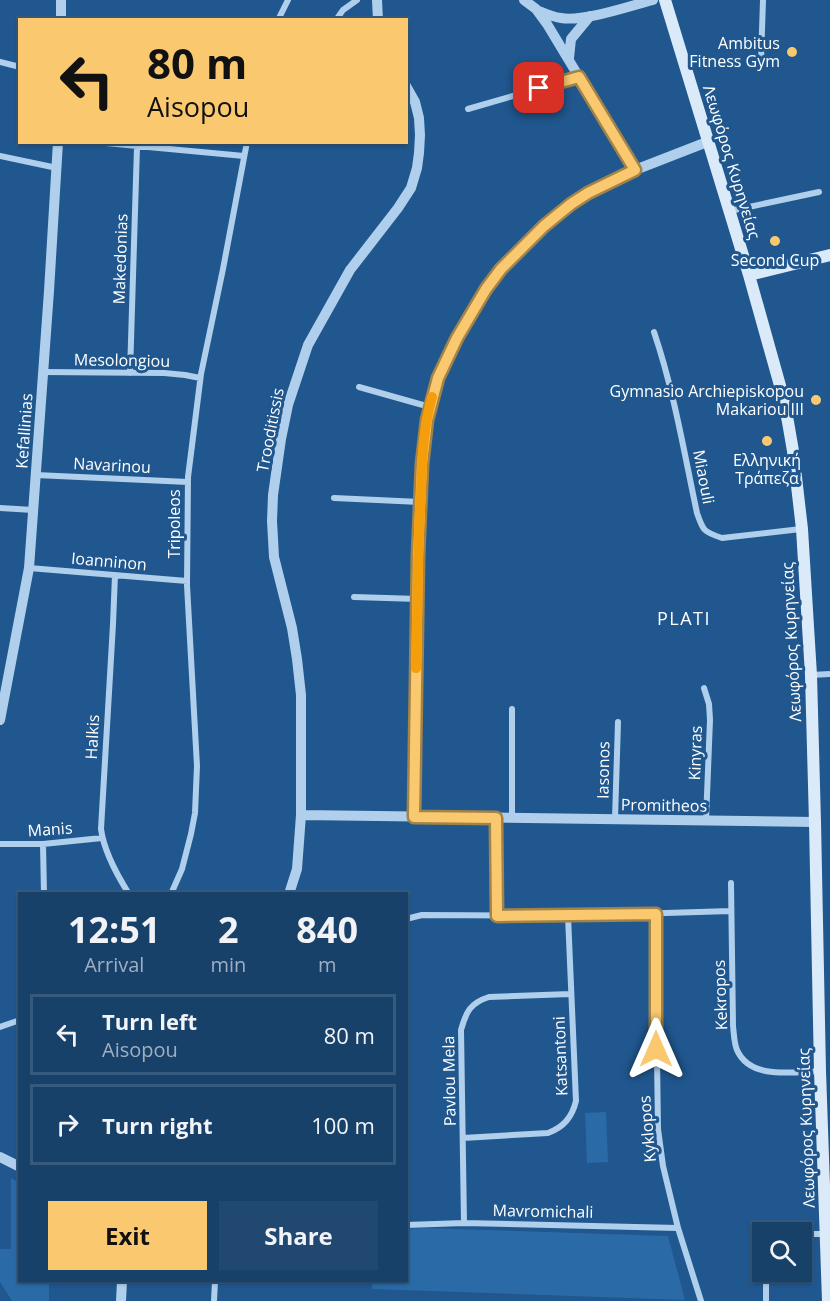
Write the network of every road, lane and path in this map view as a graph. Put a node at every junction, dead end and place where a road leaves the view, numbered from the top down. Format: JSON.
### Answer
{"nodes":[{"id":1,"x":61,"y":0,"type":"edge"},
{"id":2,"x":288,"y":0,"type":"edge"},
{"id":3,"x":357,"y":0,"type":"edge"},
{"id":4,"x":377,"y":0,"type":"edge"},
{"id":5,"x":524,"y":0,"type":"edge"},
{"id":6,"x":652,"y":0,"type":"edge"},
{"id":7,"x":665,"y":0,"type":"edge"},
{"id":8,"x":763,"y":0,"type":"edge"},
{"id":9,"x":536,"y":9,"type":"junction"},
{"id":10,"x":590,"y":16,"type":"junction"},
{"id":11,"x":61,"y":18,"type":"edge"},
{"id":12,"x":279,"y":18,"type":"edge"},
{"id":13,"x":337,"y":18,"type":"edge"},
{"id":14,"x":378,"y":18,"type":"edge"},
{"id":15,"x":569,"y":58,"type":"junction"},
{"id":16,"x":761,"y":60,"type":"dead end"},
{"id":17,"x":0,"y":62,"type":"edge"},
{"id":18,"x":18,"y":66,"type":"edge"},
{"id":19,"x":579,"y":77,"type":"junction"},
{"id":20,"x":408,"y":90,"type":"edge"},
{"id":21,"x":468,"y":109,"type":"dead end"},
{"id":22,"x":707,"y":142,"type":"junction"},
{"id":23,"x":58,"y":144,"type":"edge"},
{"id":24,"x":112,"y":144,"type":"edge"},
{"id":25,"x":247,"y":144,"type":"edge"},
{"id":26,"x":137,"y":147,"type":"junction"},
{"id":27,"x":0,"y":156,"type":"edge"},
{"id":28,"x":244,"y":156,"type":"junction"},
{"id":29,"x":57,"y":168,"type":"junction"},
{"id":30,"x":635,"y":170,"type":"junction"},
{"id":31,"x":819,"y":192,"type":"dead end"},
{"id":32,"x":730,"y":211,"type":"junction"},
{"id":33,"x":830,"y":255,"type":"edge"},
{"id":34,"x":749,"y":275,"type":"junction"},
{"id":35,"x":654,"y":332,"type":"dead end"},
{"id":36,"x":43,"y":372,"type":"junction"},
{"id":37,"x":130,"y":373,"type":"junction"},
{"id":38,"x":200,"y":378,"type":"junction"},
{"id":39,"x":359,"y":387,"type":"dead end"},
{"id":40,"x":430,"y":407,"type":"junction"},
{"id":41,"x":36,"y":475,"type":"junction"},
{"id":42,"x":188,"y":482,"type":"junction"},
{"id":43,"x":334,"y":498,"type":"dead end"},
{"id":44,"x":420,"y":502,"type":"junction"},
{"id":45,"x":0,"y":508,"type":"edge"},
{"id":46,"x":33,"y":510,"type":"junction"},
{"id":47,"x":802,"y":529,"type":"junction"},
{"id":48,"x":29,"y":568,"type":"junction"},
{"id":49,"x":115,"y":575,"type":"junction"},
{"id":50,"x":187,"y":581,"type":"junction"},
{"id":51,"x":354,"y":597,"type":"dead end"},
{"id":52,"x":418,"y":599,"type":"junction"},
{"id":53,"x":830,"y":674,"type":"edge"},
{"id":54,"x":811,"y":675,"type":"junction"},
{"id":55,"x":704,"y":688,"type":"dead end"},
{"id":56,"x":512,"y":709,"type":"dead end"},
{"id":57,"x":0,"y":720,"type":"edge"},
{"id":58,"x":618,"y":722,"type":"dead end"},
{"id":59,"x":301,"y":815,"type":"junction"},
{"id":60,"x":414,"y":817,"type":"junction"},
{"id":61,"x":496,"y":818,"type":"junction"},
{"id":62,"x":512,"y":818,"type":"junction"},
{"id":63,"x":615,"y":819,"type":"junction"},
{"id":64,"x":706,"y":820,"type":"junction"},
{"id":65,"x":815,"y":822,"type":"junction"},
{"id":66,"x":102,"y":838,"type":"junction"},
{"id":67,"x":0,"y":844,"type":"edge"},
{"id":68,"x":43,"y":844,"type":"junction"},
{"id":69,"x":731,"y":883,"type":"dead end"},
{"id":70,"x":44,"y":892,"type":"edge"},
{"id":71,"x":128,"y":892,"type":"edge"},
{"id":72,"x":172,"y":892,"type":"edge"},
{"id":73,"x":290,"y":892,"type":"edge"},
{"id":74,"x":731,"y":911,"type":"junction"},
{"id":75,"x":656,"y":914,"type":"junction"},
{"id":76,"x":497,"y":916,"type":"junction"},
{"id":77,"x":568,"y":916,"type":"junction"},
{"id":78,"x":408,"y":918,"type":"edge"},
{"id":79,"x":570,"y":994,"type":"junction"},
{"id":80,"x":18,"y":1021,"type":"edge"},
{"id":81,"x":0,"y":1027,"type":"edge"},
{"id":82,"x":820,"y":1071,"type":"junction"},
{"id":83,"x":463,"y":1138,"type":"junction"},
{"id":84,"x":0,"y":1157,"type":"edge"},
{"id":85,"x":18,"y":1166,"type":"edge"},
{"id":86,"x":464,"y":1223,"type":"junction"},
{"id":87,"x":408,"y":1225,"type":"edge"},
{"id":88,"x":678,"y":1227,"type":"junction"},
{"id":89,"x":812,"y":1234,"type":"edge"},
{"id":90,"x":828,"y":1234,"type":"edge"},
{"id":91,"x":122,"y":1282,"type":"edge"},
{"id":92,"x":215,"y":1282,"type":"edge"},
{"id":93,"x":766,"y":1282,"type":"edge"},
{"id":94,"x":121,"y":1301,"type":"edge"},
{"id":95,"x":214,"y":1301,"type":"edge"},
{"id":96,"x":701,"y":1301,"type":"edge"},
{"id":97,"x":766,"y":1301,"type":"edge"},
{"id":98,"x":828,"y":1301,"type":"edge"}],
"edges":[{"from":1,"to":11,"type":"street"},
{"from":2,"to":12,"type":"street"},
{"from":3,"to":13,"type":"street"},
{"from":4,"to":14,"type":"street"},
{"from":5,"to":9,"type":"street"},
{"from":6,"to":10,"type":"street"},
{"from":7,"to":22,"type":"main road","name":"Λεωφόρος Κυρηνείας"},
{"from":8,"to":16,"type":"street"},
{"from":9,"to":10,"type":"street"},
{"from":9,"to":15,"type":"street"},
{"from":10,"to":15,"type":"street"},
{"from":15,"to":19,"type":"street"},
{"from":17,"to":18,"type":"street"},
{"from":19,"to":21,"type":"street"},
{"from":19,"to":30,"type":"street"},
{"from":20,"to":59,"type":"street","name":"Trooditissis"},
{"from":22,"to":30,"type":"street"},
{"from":22,"to":32,"type":"main road","name":"Λεωφόρος Κυρηνείας"},
{"from":23,"to":29,"type":"street","name":"Kefallinias"},
{"from":24,"to":26,"type":"street"},
{"from":25,"to":28,"type":"street","name":"Tripoleos"},
{"from":26,"to":28,"type":"street"},
{"from":26,"to":37,"type":"street","name":"Makedonias"},
{"from":27,"to":29,"type":"street"},
{"from":28,"to":38,"type":"street","name":"Tripoleos"},
{"from":29,"to":36,"type":"street","name":"Kefallinias"},
{"from":30,"to":40,"type":"street"},
{"from":31,"to":32,"type":"street"},
{"from":32,"to":34,"type":"main road","name":"Λεωφόρος Κυρηνείας"},
{"from":33,"to":34,"type":"main road"},
{"from":34,"to":47,"type":"main road","name":"Λεωφόρος Κυρηνείας"},
{"from":35,"to":47,"type":"street","name":"Miaouli"},
{"from":36,"to":37,"type":"street","name":"Mesolongiou"},
{"from":36,"to":41,"type":"street","name":"Kefallinias"},
{"from":37,"to":38,"type":"street","name":"Mesolongiou"},
{"from":38,"to":42,"type":"street","name":"Tripoleos"},
{"from":39,"to":40,"type":"street"},
{"from":40,"to":44,"type":"street"},
{"from":41,"to":42,"type":"street","name":"Navarinou"},
{"from":41,"to":46,"type":"street","name":"Kefallinias"},
{"from":42,"to":50,"type":"street","name":"Tripoleos"},
{"from":43,"to":44,"type":"street"},
{"from":44,"to":52,"type":"street"},
{"from":45,"to":46,"type":"street"},
{"from":46,"to":48,"type":"street","name":"Kefallinias"},
{"from":47,"to":54,"type":"main road","name":"Λεωφόρος Κυρηνείας"},
{"from":48,"to":49,"type":"street","name":"Ioanninon"},
{"from":48,"to":57,"type":"street","name":"Kefallinias"},
{"from":49,"to":50,"type":"street","name":"Ioanninon"},
{"from":49,"to":66,"type":"street","name":"Halkis"},
{"from":50,"to":72,"type":"street","name":"Tripoleos"},
{"from":51,"to":52,"type":"street"},
{"from":52,"to":60,"type":"street"},
{"from":53,"to":54,"type":"street"},
{"from":54,"to":65,"type":"main road","name":"Λεωφόρος Κυρηνείας"},
{"from":55,"to":64,"type":"street","name":"Kinyras"},
{"from":56,"to":62,"type":"street"},
{"from":58,"to":63,"type":"street","name":"Iasonos"},
{"from":59,"to":60,"type":"street","name":"Promitheos"},
{"from":59,"to":73,"type":"street","name":"Trooditissis"},
{"from":60,"to":61,"type":"street","name":"Promitheos"},
{"from":61,"to":62,"type":"street","name":"Promitheos"},
{"from":61,"to":76,"type":"street"},
{"from":62,"to":63,"type":"street","name":"Promitheos"},
{"from":63,"to":64,"type":"street","name":"Promitheos"},
{"from":64,"to":65,"type":"street","name":"Promitheos"},
{"from":65,"to":82,"type":"main road","name":"Λεωφόρος Κυρηνείας"},
{"from":66,"to":68,"type":"street","name":"Manis"},
{"from":66,"to":71,"type":"street","name":"Halkis"},
{"from":67,"to":68,"type":"street","name":"Manis"},
{"from":68,"to":70,"type":"street"},
{"from":69,"to":74,"type":"street","name":"Kekropos"},
{"from":74,"to":75,"type":"street"},
{"from":74,"to":82,"type":"street","name":"Kekropos"},
{"from":75,"to":77,"type":"street"},
{"from":75,"to":88,"type":"street","name":"Kyklopos"},
{"from":76,"to":77,"type":"street"},
{"from":76,"to":78,"type":"street"},
{"from":77,"to":79,"type":"street","name":"Katsantoni"},
{"from":79,"to":83,"type":"street","name":"Pavlou Mela"},
{"from":79,"to":83,"type":"street","name":"Katsantoni"},
{"from":80,"to":81,"type":"street"},
{"from":82,"to":90,"type":"main road","name":"Λεωφόρος Κυρηνείας"},
{"from":83,"to":86,"type":"street","name":"Pavlou Mela"},
{"from":84,"to":85,"type":"street"},
{"from":86,"to":87,"type":"street","name":"Mavromichali"},
{"from":86,"to":88,"type":"street","name":"Mavromichali"},
{"from":88,"to":96,"type":"street","name":"Kyklopos"},
{"from":89,"to":90,"type":"street"},
{"from":90,"to":98,"type":"main road","name":"Λεωφόρος Κυρηνείας"},
{"from":91,"to":94,"type":"street"},
{"from":92,"to":95,"type":"street"},
{"from":93,"to":97,"type":"street"}]}
